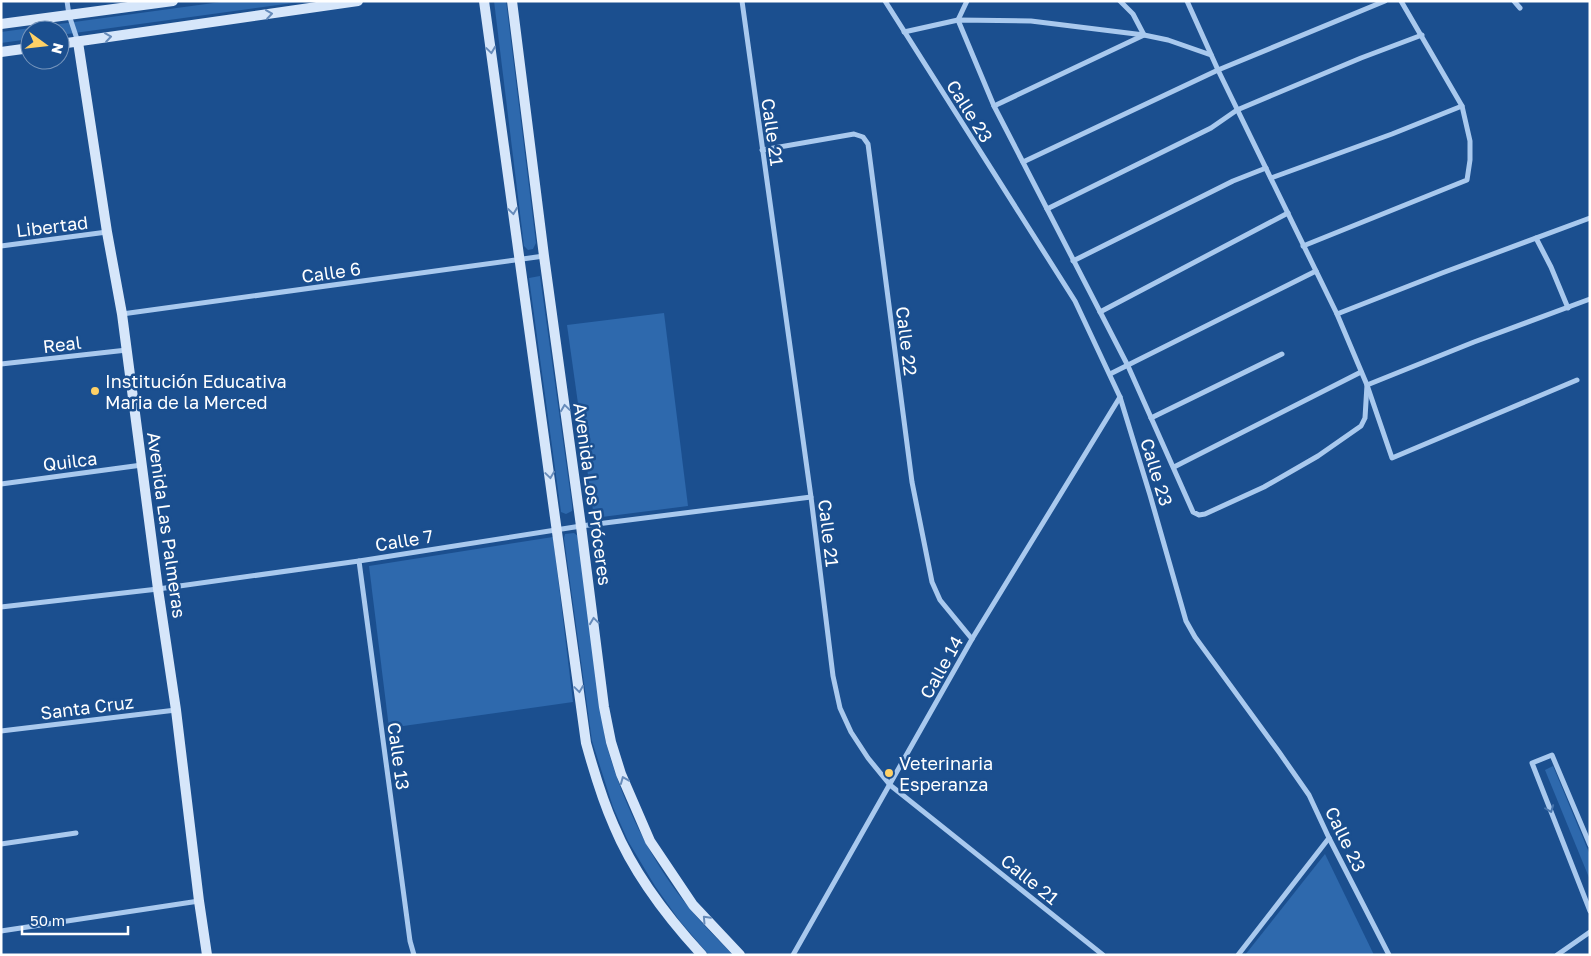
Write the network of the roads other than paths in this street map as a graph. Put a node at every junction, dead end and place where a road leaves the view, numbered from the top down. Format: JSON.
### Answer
{"nodes":[{"id":1,"x":67,"y":1,"type":"edge"},
{"id":2,"x":173,"y":1,"type":"edge"},
{"id":3,"x":358,"y":1,"type":"edge"},
{"id":4,"x":484,"y":1,"type":"edge"},
{"id":5,"x":512,"y":1,"type":"edge"},
{"id":6,"x":742,"y":1,"type":"edge"},
{"id":7,"x":885,"y":1,"type":"edge"},
{"id":8,"x":968,"y":1,"type":"edge"},
{"id":9,"x":1120,"y":1,"type":"edge"},
{"id":10,"x":1187,"y":1,"type":"edge"},
{"id":11,"x":1385,"y":1,"type":"edge"},
{"id":12,"x":1401,"y":1,"type":"edge"},
{"id":13,"x":1514,"y":1,"type":"edge"},
{"id":14,"x":1520,"y":8,"type":"dead end"},
{"id":15,"x":69,"y":15,"type":"junction"},
{"id":16,"x":958,"y":20,"type":"junction"},
{"id":17,"x":1,"y":24,"type":"edge"},
{"id":18,"x":904,"y":32,"type":"junction"},
{"id":19,"x":1422,"y":34,"type":"junction"},
{"id":20,"x":1144,"y":35,"type":"junction"},
{"id":21,"x":78,"y":42,"type":"junction"},
{"id":22,"x":70,"y":43,"type":"edge"},
{"id":23,"x":20,"y":49,"type":"edge"},
{"id":24,"x":1,"y":52,"type":"edge"},
{"id":25,"x":1211,"y":55,"type":"junction"},
{"id":26,"x":1218,"y":70,"type":"junction"},
{"id":27,"x":994,"y":106,"type":"junction"},
{"id":28,"x":1462,"y":106,"type":"junction"},
{"id":29,"x":1237,"y":110,"type":"junction"},
{"id":30,"x":762,"y":150,"type":"junction"},
{"id":31,"x":1023,"y":162,"type":"junction"},
{"id":32,"x":1266,"y":168,"type":"junction"},
{"id":33,"x":1271,"y":178,"type":"junction"},
{"id":34,"x":1047,"y":209,"type":"junction"},
{"id":35,"x":1288,"y":213,"type":"junction"},
{"id":36,"x":1590,"y":218,"type":"edge"},
{"id":37,"x":107,"y":232,"type":"junction"},
{"id":38,"x":1536,"y":238,"type":"junction"},
{"id":39,"x":1,"y":246,"type":"edge"},
{"id":40,"x":1303,"y":246,"type":"junction"},
{"id":41,"x":544,"y":256,"type":"junction"},
{"id":42,"x":520,"y":260,"type":"junction"},
{"id":43,"x":1073,"y":261,"type":"junction"},
{"id":44,"x":1316,"y":272,"type":"junction"},
{"id":45,"x":1590,"y":299,"type":"edge"},
{"id":46,"x":1568,"y":308,"type":"junction"},
{"id":47,"x":1100,"y":312,"type":"junction"},
{"id":48,"x":122,"y":314,"type":"junction"},
{"id":49,"x":1337,"y":314,"type":"junction"},
{"id":50,"x":127,"y":350,"type":"junction"},
{"id":51,"x":1282,"y":354,"type":"dead end"},
{"id":52,"x":1,"y":364,"type":"edge"},
{"id":53,"x":1128,"y":366,"type":"junction"},
{"id":54,"x":1361,"y":372,"type":"junction"},
{"id":55,"x":1110,"y":374,"type":"junction"},
{"id":56,"x":1577,"y":380,"type":"dead end"},
{"id":57,"x":1367,"y":385,"type":"junction"},
{"id":58,"x":1120,"y":397,"type":"junction"},
{"id":59,"x":1151,"y":418,"type":"junction"},
{"id":60,"x":142,"y":465,"type":"junction"},
{"id":61,"x":1174,"y":468,"type":"junction"},
{"id":62,"x":1,"y":484,"type":"edge"},
{"id":63,"x":811,"y":497,"type":"junction"},
{"id":64,"x":582,"y":526,"type":"junction"},
{"id":65,"x":557,"y":530,"type":"junction"},
{"id":66,"x":359,"y":561,"type":"junction"},
{"id":67,"x":158,"y":589,"type":"junction"},
{"id":68,"x":1,"y":607,"type":"edge"},
{"id":69,"x":972,"y":639,"type":"junction"},
{"id":70,"x":176,"y":710,"type":"junction"},
{"id":71,"x":1,"y":731,"type":"edge"},
{"id":72,"x":890,"y":785,"type":"junction"},
{"id":73,"x":76,"y":833,"type":"dead end"},
{"id":74,"x":1329,"y":838,"type":"junction"},
{"id":75,"x":1,"y":844,"type":"edge"},
{"id":76,"x":1590,"y":845,"type":"edge"},
{"id":77,"x":199,"y":901,"type":"junction"},
{"id":78,"x":1590,"y":911,"type":"edge"},
{"id":79,"x":1,"y":931,"type":"edge"},
{"id":80,"x":1590,"y":932,"type":"edge"},
{"id":81,"x":207,"y":955,"type":"edge"},
{"id":82,"x":414,"y":955,"type":"edge"},
{"id":83,"x":702,"y":955,"type":"edge"},
{"id":84,"x":740,"y":955,"type":"edge"},
{"id":85,"x":793,"y":955,"type":"edge"},
{"id":86,"x":1103,"y":955,"type":"edge"},
{"id":87,"x":1238,"y":955,"type":"edge"},
{"id":88,"x":1389,"y":955,"type":"edge"},
{"id":89,"x":1557,"y":955,"type":"edge"}],
"edges":[{"from":1,"to":15,"type":"street"},
{"from":2,"to":15,"type":"main road"},
{"from":21,"to":3,"type":"main road","one_way":true},
{"from":4,"to":42,"type":"main road","one_way":true},
{"from":5,"to":41,"type":"main road","name":"Avenida Los Próceres"},
{"from":6,"to":30,"type":"street","name":"Calle 21"},
{"from":7,"to":18,"type":"street","name":"Calle 23"},
{"from":8,"to":16,"type":"street"},
{"from":9,"to":20,"type":"street"},
{"from":10,"to":25,"type":"street"},
{"from":11,"to":26,"type":"street"},
{"from":12,"to":19,"type":"street"},
{"from":13,"to":14,"type":"street"},
{"from":15,"to":17,"type":"main road"},
{"from":15,"to":21,"type":"street"},
{"from":16,"to":18,"type":"street"},
{"from":16,"to":20,"type":"street"},
{"from":16,"to":27,"type":"street"},
{"from":18,"to":55,"type":"street","name":"Calle 23"},
{"from":19,"to":28,"type":"street"},
{"from":19,"to":29,"type":"street"},
{"from":20,"to":25,"type":"street"},
{"from":20,"to":27,"type":"street"},
{"from":21,"to":22,"type":"main road"},
{"from":21,"to":37,"type":"main road","name":"Avenida Las Palmeras"},
{"from":23,"to":24,"type":"main road"},
{"from":25,"to":26,"type":"street"},
{"from":26,"to":29,"type":"street"},
{"from":26,"to":31,"type":"street"},
{"from":27,"to":31,"type":"street"},
{"from":28,"to":33,"type":"street"},
{"from":28,"to":40,"type":"street"},
{"from":29,"to":32,"type":"street"},
{"from":29,"to":34,"type":"street"},
{"from":30,"to":63,"type":"street","name":"Calle 21"},
{"from":30,"to":69,"type":"street","name":"Calle 22"},
{"from":31,"to":34,"type":"street"},
{"from":32,"to":33,"type":"street"},
{"from":32,"to":43,"type":"street"},
{"from":33,"to":35,"type":"street"},
{"from":34,"to":43,"type":"street"},
{"from":35,"to":40,"type":"street"},
{"from":35,"to":47,"type":"street"},
{"from":36,"to":38,"type":"street"},
{"from":37,"to":39,"type":"street","name":"Libertad"},
{"from":37,"to":48,"type":"main road","name":"Avenida Las Palmeras"},
{"from":38,"to":46,"type":"street"},
{"from":38,"to":49,"type":"street"},
{"from":40,"to":44,"type":"street"},
{"from":41,"to":42,"type":"street","name":"Calle 6"},
{"from":64,"to":41,"type":"main road","name":"Avenida Los Próceres","one_way":true},
{"from":42,"to":48,"type":"street","name":"Calle 6"},
{"from":42,"to":65,"type":"main road","one_way":true},
{"from":43,"to":47,"type":"street"},
{"from":44,"to":49,"type":"street"},
{"from":44,"to":53,"type":"street"},
{"from":45,"to":46,"type":"street"},
{"from":46,"to":57,"type":"street"},
{"from":47,"to":53,"type":"street"},
{"from":48,"to":50,"type":"main road","name":"Avenida Las Palmeras"},
{"from":49,"to":54,"type":"street"},
{"from":50,"to":52,"type":"street","name":"Real"},
{"from":50,"to":60,"type":"main road","name":"Avenida Las Palmeras"},
{"from":51,"to":59,"type":"street"},
{"from":53,"to":55,"type":"street"},
{"from":53,"to":59,"type":"street"},
{"from":54,"to":57,"type":"street"},
{"from":54,"to":61,"type":"street"},
{"from":55,"to":58,"type":"street","name":"Calle 23"},
{"from":56,"to":57,"type":"street"},
{"from":57,"to":61,"type":"street"},
{"from":58,"to":69,"type":"street","name":"Calle 14"},
{"from":58,"to":74,"type":"street","name":"Calle 23"},
{"from":59,"to":61,"type":"street"},
{"from":60,"to":62,"type":"street","name":"Quilca"},
{"from":60,"to":67,"type":"main road","name":"Avenida Las Palmeras"},
{"from":63,"to":64,"type":"street","name":"Calle 7"},
{"from":63,"to":72,"type":"street","name":"Calle 21"},
{"from":64,"to":65,"type":"street","name":"Calle 7"},
{"from":84,"to":64,"type":"main road","name":"Avenida Los Próceres","one_way":true},
{"from":65,"to":66,"type":"street","name":"Calle 7"},
{"from":65,"to":83,"type":"main road","one_way":true},
{"from":66,"to":67,"type":"street","name":"Calle 7"},
{"from":66,"to":82,"type":"street","name":"Calle 13"},
{"from":67,"to":68,"type":"street","name":"Calle 7"},
{"from":67,"to":70,"type":"main road","name":"Avenida Las Palmeras"},
{"from":69,"to":72,"type":"street","name":"Calle 14"},
{"from":70,"to":71,"type":"street","name":"Santa Cruz"},
{"from":70,"to":77,"type":"main road","name":"Avenida Las Palmeras"},
{"from":72,"to":85,"type":"street","name":"Calle 14"},
{"from":72,"to":86,"type":"street","name":"Calle 21"},
{"from":73,"to":75,"type":"street"},
{"from":74,"to":87,"type":"street"},
{"from":74,"to":88,"type":"street","name":"Calle 23"},
{"from":76,"to":78,"type":"street","one_way":true},
{"from":77,"to":79,"type":"street"},
{"from":77,"to":81,"type":"main road","name":"Avenida Las Palmeras"},
{"from":80,"to":89,"type":"street"}]}
